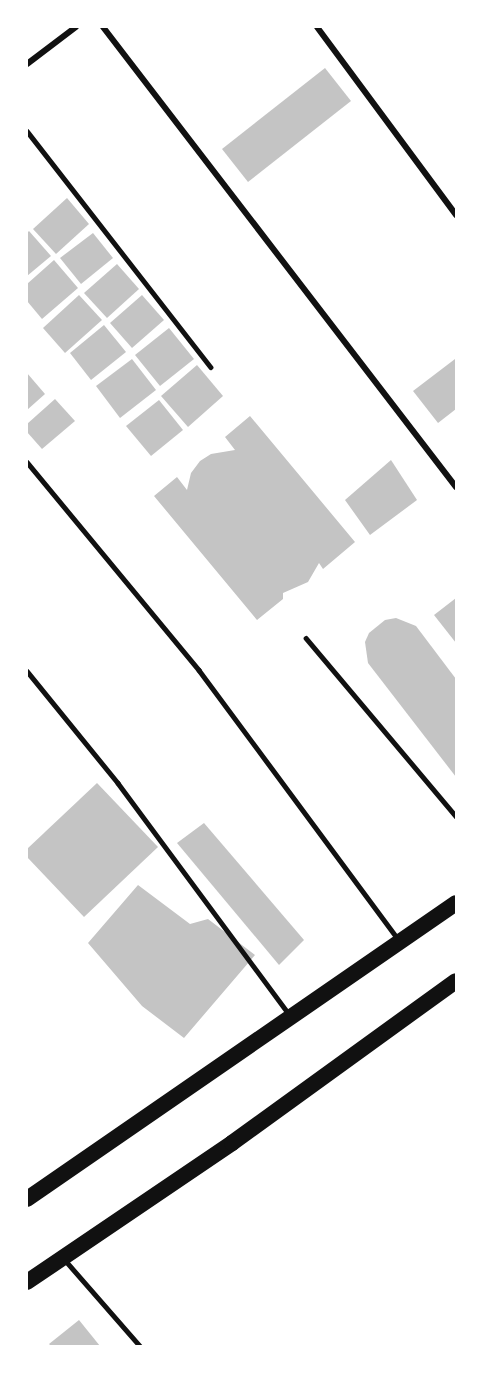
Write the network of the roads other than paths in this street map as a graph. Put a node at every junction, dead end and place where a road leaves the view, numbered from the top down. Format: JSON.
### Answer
{"nodes":[{"id":1,"x":62,"y":27,"type":"edge"},
{"id":2,"x":76,"y":27,"type":"edge"},
{"id":3,"x":104,"y":27,"type":"edge"},
{"id":4,"x":317,"y":27,"type":"edge"},
{"id":5,"x":67,"y":34,"type":"junction"},
{"id":6,"x":27,"y":64,"type":"edge"},
{"id":7,"x":27,"y":131,"type":"edge"},
{"id":8,"x":456,"y":215,"type":"edge"},
{"id":9,"x":212,"y":367,"type":"dead end"},
{"id":10,"x":27,"y":462,"type":"edge"},
{"id":11,"x":456,"y":487,"type":"edge"},
{"id":12,"x":306,"y":638,"type":"dead end"},
{"id":13,"x":27,"y":671,"type":"edge"},
{"id":14,"x":456,"y":816,"type":"edge"},
{"id":15,"x":456,"y":903,"type":"edge"},
{"id":16,"x":400,"y":943,"type":"junction"},
{"id":17,"x":456,"y":981,"type":"edge"},
{"id":18,"x":293,"y":1019,"type":"junction"},
{"id":19,"x":27,"y":1199,"type":"edge"},
{"id":20,"x":63,"y":1258,"type":"junction"},
{"id":21,"x":27,"y":1282,"type":"edge"},
{"id":22,"x":140,"y":1346,"type":"edge"}],
"edges":[{"from":1,"to":5,"type":"street"},
{"from":2,"to":5,"type":"street"},
{"from":3,"to":11,"type":"street"},
{"from":4,"to":8,"type":"street"},
{"from":5,"to":6,"type":"street"},
{"from":7,"to":9,"type":"lane"},
{"from":10,"to":16,"type":"lane"},
{"from":12,"to":14,"type":"lane"},
{"from":13,"to":18,"type":"lane"},
{"from":15,"to":16,"type":"highway"},
{"from":16,"to":18,"type":"highway"},
{"from":17,"to":20,"type":"highway"},
{"from":18,"to":19,"type":"highway"},
{"from":20,"to":21,"type":"highway"},
{"from":20,"to":22,"type":"lane"}]}
